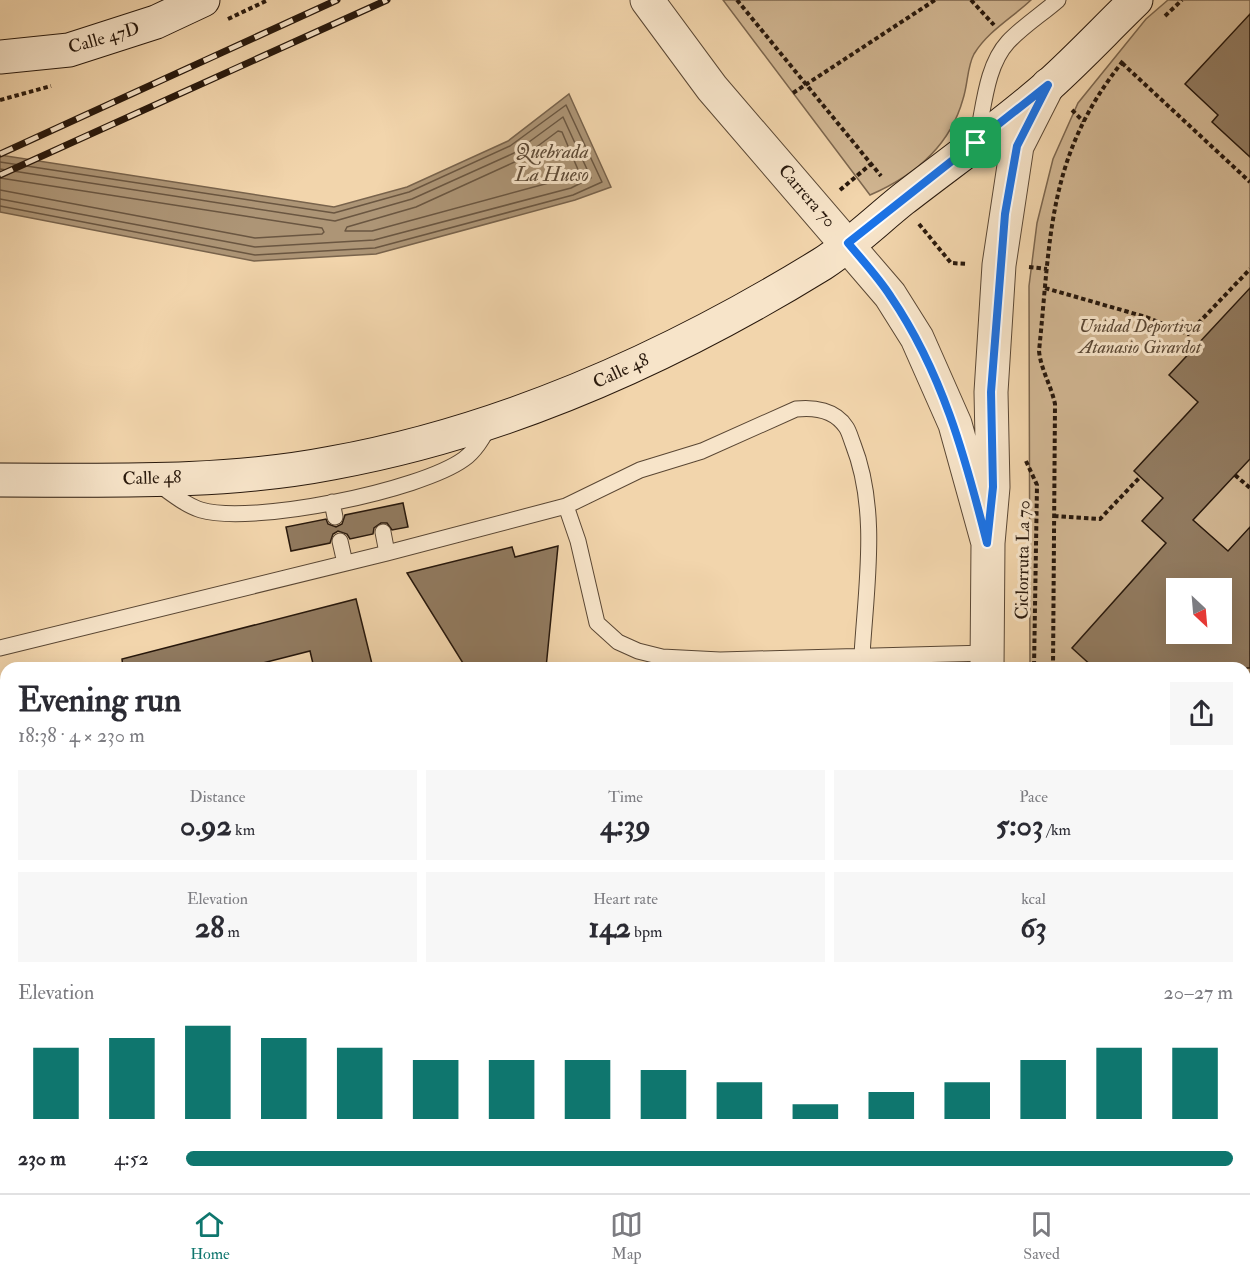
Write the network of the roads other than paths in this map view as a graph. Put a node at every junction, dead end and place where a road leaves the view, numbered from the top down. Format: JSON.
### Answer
{"nodes":[{"id":1,"x":203,"y":0,"type":"edge"},
{"id":2,"x":647,"y":0,"type":"edge"},
{"id":3,"x":1058,"y":0,"type":"edge"},
{"id":4,"x":1136,"y":0,"type":"edge"},
{"id":5,"x":0,"y":57,"type":"edge"},
{"id":6,"x":1048,"y":85,"type":"junction"},
{"id":7,"x":976,"y":143,"type":"junction"},
{"id":8,"x":848,"y":243,"type":"junction"},
{"id":9,"x":490,"y":425,"type":"junction"},
{"id":10,"x":151,"y":478,"type":"junction"},
{"id":11,"x":0,"y":480,"type":"edge"},
{"id":12,"x":566,"y":506,"type":"junction"},
{"id":13,"x":383,"y":532,"type":"dead end"},
{"id":14,"x":340,"y":541,"type":"dead end"},
{"id":15,"x":987,"y":543,"type":"junction"},
{"id":16,"x":387,"y":553,"type":"junction"},
{"id":17,"x":345,"y":563,"type":"junction"},
{"id":18,"x":0,"y":648,"type":"edge"},
{"id":19,"x":862,"y":655,"type":"junction"},
{"id":20,"x":987,"y":660,"type":"edge"}],
"edges":[{"from":1,"to":5,"type":"main road","name":"Calle 47D"},
{"from":2,"to":8,"type":"main road","name":"Carrera 70"},
{"from":3,"to":7,"type":"lane"},
{"from":4,"to":6,"type":"main road","name":"Calle 48"},
{"from":6,"to":7,"type":"main road","name":"Calle 48"},
{"from":6,"to":15,"type":"main road","name":"Carrera 70"},
{"from":7,"to":8,"type":"main road","name":"Calle 48"},
{"from":8,"to":9,"type":"main road","name":"Calle 48"},
{"from":8,"to":15,"type":"main road","name":"Carrera 70"},
{"from":9,"to":10,"type":"main road","name":"Calle 48"},
{"from":9,"to":10,"type":"lane"},
{"from":10,"to":11,"type":"main road","name":"Calle 48"},
{"from":12,"to":16,"type":"lane"},
{"from":12,"to":19,"type":"lane"},
{"from":12,"to":19,"type":"lane"},
{"from":13,"to":16,"type":"lane"},
{"from":14,"to":17,"type":"lane"},
{"from":15,"to":20,"type":"main road","name":"Carrera 70"},
{"from":16,"to":17,"type":"lane"},
{"from":17,"to":18,"type":"lane"},
{"from":19,"to":20,"type":"lane"}]}
